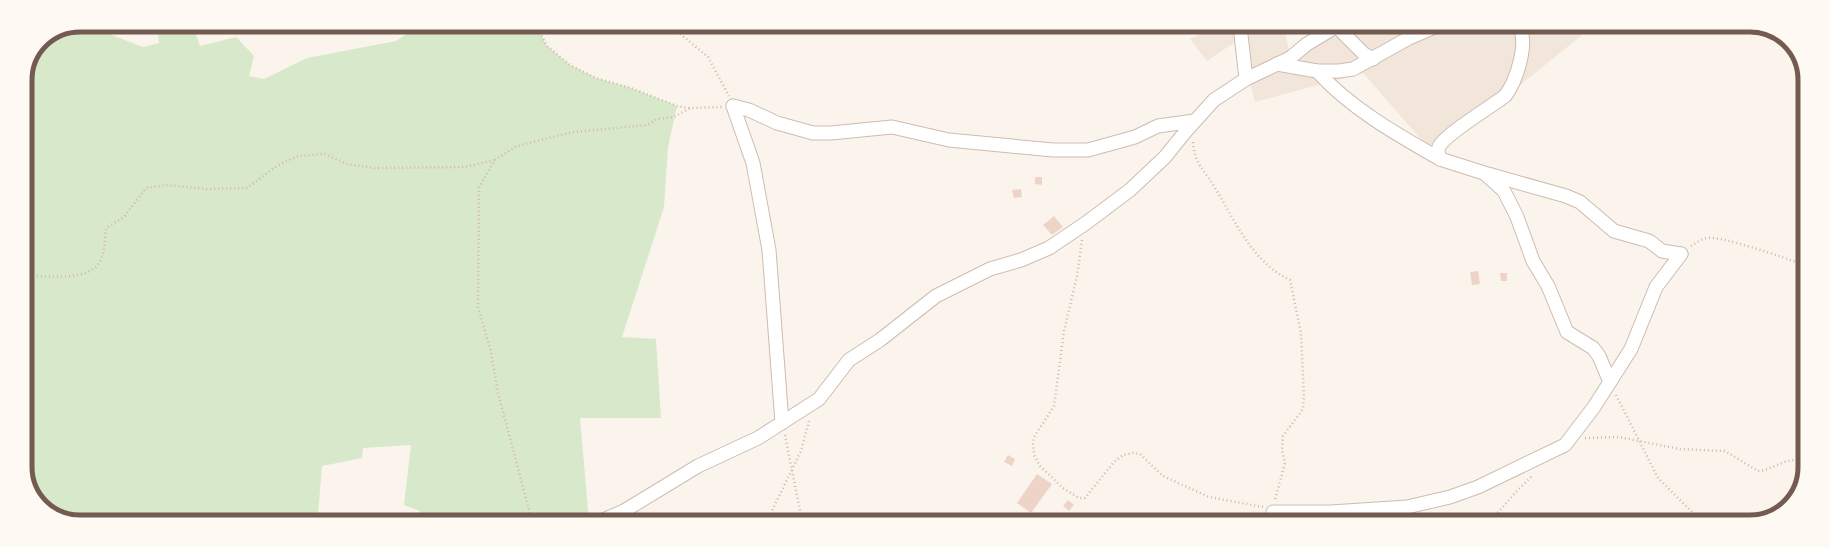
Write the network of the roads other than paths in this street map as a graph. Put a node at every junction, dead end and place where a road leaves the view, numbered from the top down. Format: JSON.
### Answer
{"nodes":[{"id":1,"x":1241,"y":32,"type":"edge"},
{"id":2,"x":1328,"y":32,"type":"edge"},
{"id":3,"x":1342,"y":32,"type":"edge"},
{"id":4,"x":1423,"y":32,"type":"edge"},
{"id":5,"x":1520,"y":32,"type":"edge"},
{"id":6,"x":1372,"y":59,"type":"junction"},
{"id":7,"x":1277,"y":64,"type":"junction"},
{"id":8,"x":1317,"y":71,"type":"junction"},
{"id":9,"x":1246,"y":79,"type":"junction"},
{"id":10,"x":1194,"y":121,"type":"junction"},
{"id":11,"x":1440,"y":159,"type":"junction"},
{"id":12,"x":1484,"y":173,"type":"junction"},
{"id":13,"x":1610,"y":382,"type":"junction"},
{"id":14,"x":782,"y":423,"type":"junction"},
{"id":15,"x":1273,"y":512,"type":"road end"},
{"id":16,"x":615,"y":515,"type":"edge"}],
"edges":[{"from":1,"to":9,"type":"street"},
{"from":2,"to":7,"type":"street"},
{"from":3,"to":6,"type":"street"},
{"from":4,"to":6,"type":"street"},
{"from":5,"to":11,"type":"street"},
{"from":6,"to":8,"type":"street"},
{"from":7,"to":8,"type":"street"},
{"from":7,"to":9,"type":"street"},
{"from":8,"to":11,"type":"street"},
{"from":9,"to":10,"type":"street"},
{"from":10,"to":14,"type":"street"},
{"from":10,"to":14,"type":"street"},
{"from":11,"to":12,"type":"street"},
{"from":12,"to":13,"type":"street"},
{"from":12,"to":13,"type":"street"},
{"from":13,"to":15,"type":"street"},
{"from":14,"to":16,"type":"street"}]}
